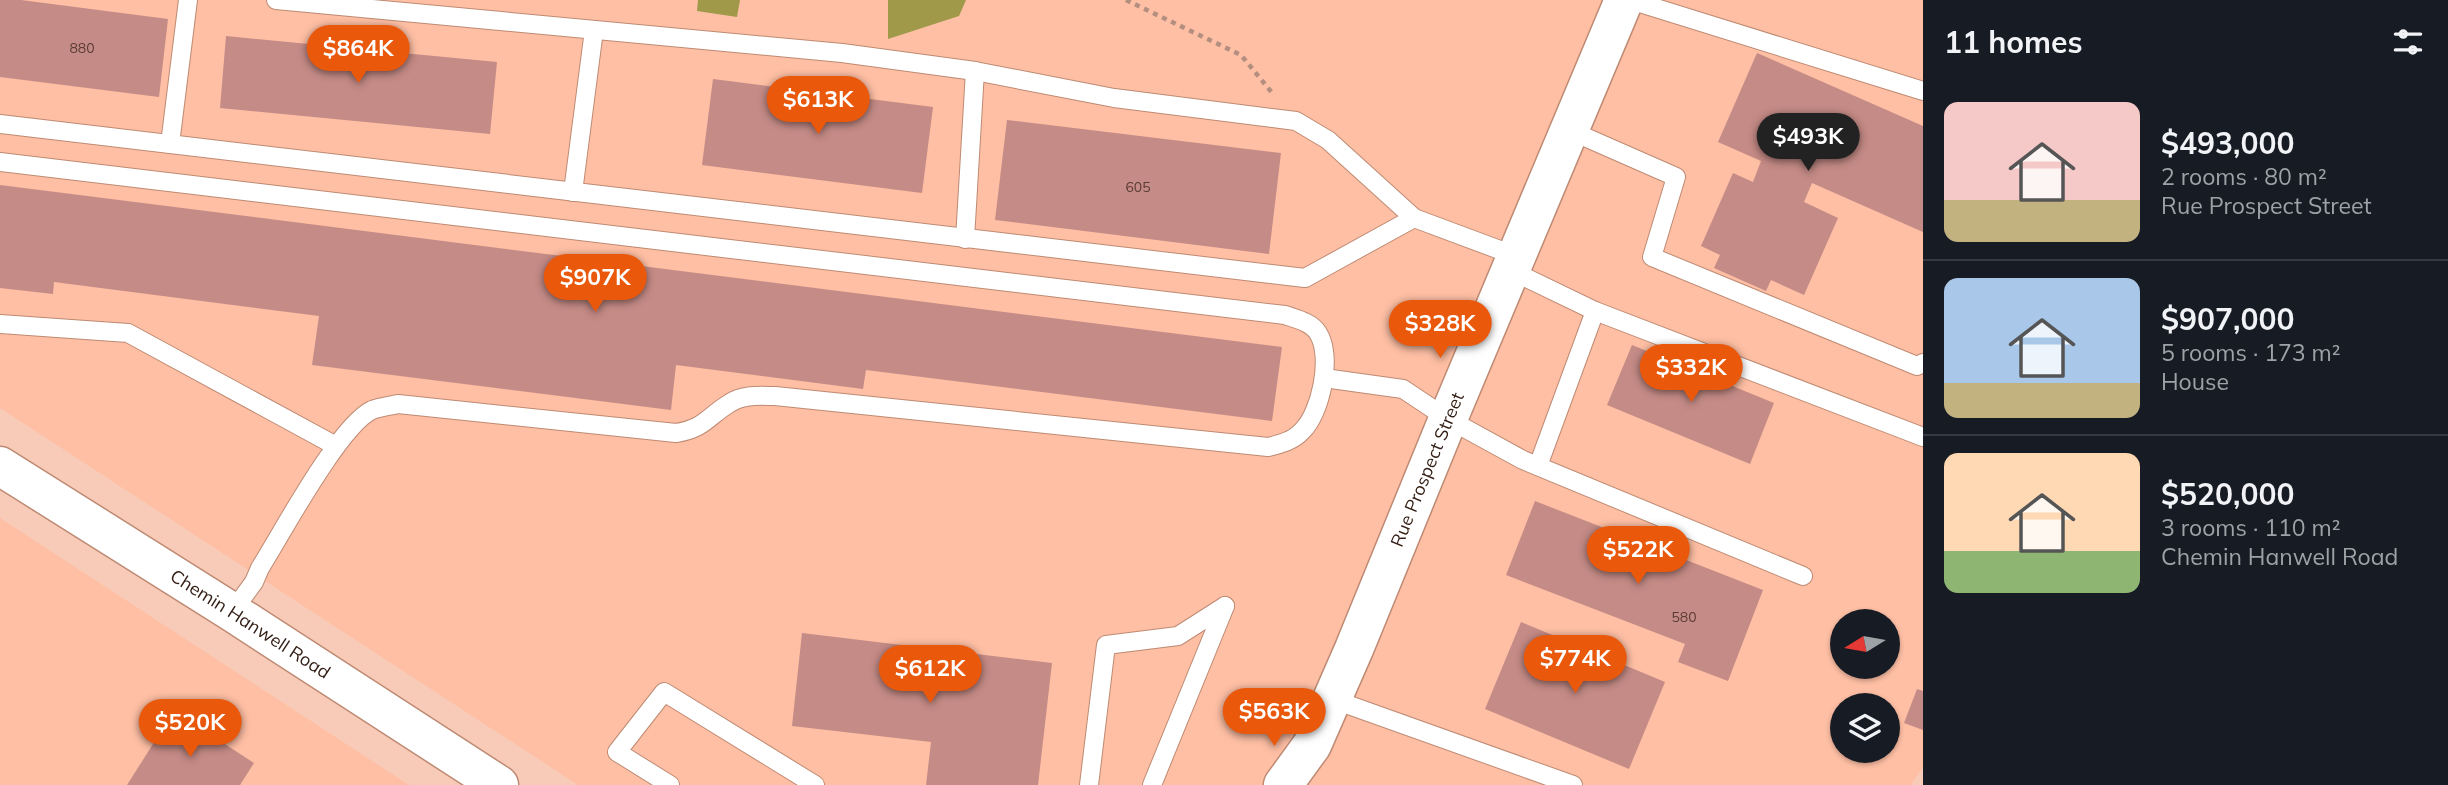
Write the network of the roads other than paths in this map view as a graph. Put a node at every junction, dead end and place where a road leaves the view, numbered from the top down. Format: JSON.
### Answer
{"nodes":[{"id":1,"x":188,"y":0,"type":"edge"},
{"id":2,"x":276,"y":0,"type":"edge"},
{"id":3,"x":1624,"y":0,"type":"edge"},
{"id":4,"x":1630,"y":0,"type":"edge"},
{"id":5,"x":594,"y":30,"type":"junction"},
{"id":6,"x":975,"y":71,"type":"junction"},
{"id":7,"x":1923,"y":91,"type":"edge"},
{"id":8,"x":0,"y":124,"type":"edge"},
{"id":9,"x":1569,"y":130,"type":"junction"},
{"id":10,"x":170,"y":145,"type":"junction"},
{"id":11,"x":0,"y":162,"type":"edge"},
{"id":12,"x":573,"y":192,"type":"junction"},
{"id":13,"x":1414,"y":218,"type":"junction"},
{"id":14,"x":965,"y":239,"type":"junction"},
{"id":15,"x":1513,"y":263,"type":"junction"},
{"id":16,"x":1595,"y":311,"type":"junction"},
{"id":17,"x":0,"y":324,"type":"edge"},
{"id":18,"x":1923,"y":363,"type":"edge"},
{"id":19,"x":1324,"y":378,"type":"junction"},
{"id":20,"x":1447,"y":419,"type":"junction"},
{"id":21,"x":1923,"y":437,"type":"edge"},
{"id":22,"x":336,"y":446,"type":"junction"},
{"id":23,"x":0,"y":466,"type":"edge"},
{"id":24,"x":1538,"y":466,"type":"junction"},
{"id":25,"x":1803,"y":576,"type":"dead end"},
{"id":26,"x":232,"y":612,"type":"junction"},
{"id":27,"x":1332,"y":699,"type":"junction"},
{"id":28,"x":1312,"y":745,"type":"junction"},
{"id":29,"x":499,"y":785,"type":"edge"},
{"id":30,"x":670,"y":785,"type":"edge"},
{"id":31,"x":815,"y":785,"type":"edge"},
{"id":32,"x":1089,"y":785,"type":"edge"},
{"id":33,"x":1153,"y":785,"type":"edge"},
{"id":34,"x":1283,"y":785,"type":"edge"},
{"id":35,"x":1307,"y":785,"type":"edge"},
{"id":36,"x":1573,"y":785,"type":"edge"}],
"edges":[{"from":1,"to":10,"type":"lane"},
{"from":2,"to":5,"type":"lane"},
{"from":3,"to":9,"type":"main road","name":"Rue Prospect Street"},
{"from":4,"to":7,"type":"lane"},
{"from":5,"to":6,"type":"lane"},
{"from":5,"to":12,"type":"lane"},
{"from":6,"to":13,"type":"lane"},
{"from":6,"to":14,"type":"lane"},
{"from":8,"to":10,"type":"lane"},
{"from":9,"to":15,"type":"main road","name":"Rue Prospect Street"},
{"from":9,"to":18,"type":"lane"},
{"from":10,"to":12,"type":"lane"},
{"from":11,"to":19,"type":"lane"},
{"from":12,"to":14,"type":"lane"},
{"from":13,"to":14,"type":"lane"},
{"from":13,"to":15,"type":"lane"},
{"from":15,"to":16,"type":"lane"},
{"from":15,"to":20,"type":"main road","name":"Rue Prospect Street"},
{"from":16,"to":21,"type":"lane"},
{"from":16,"to":24,"type":"lane"},
{"from":17,"to":22,"type":"lane"},
{"from":19,"to":20,"type":"lane"},
{"from":19,"to":22,"type":"lane"},
{"from":20,"to":24,"type":"lane"},
{"from":20,"to":27,"type":"main road","name":"Rue Prospect Street"},
{"from":22,"to":26,"type":"lane"},
{"from":23,"to":26,"type":"main road","name":"Chemin Hanwell Road"},
{"from":24,"to":25,"type":"lane"},
{"from":26,"to":29,"type":"main road","name":"Chemin Hanwell Road"},
{"from":27,"to":28,"type":"main road","name":"Rue Prospect Street"},
{"from":27,"to":36,"type":"lane"},
{"from":28,"to":34,"type":"main road","name":"Rue Prospect Street"},
{"from":28,"to":35,"type":"main road","name":"Rue Prospect Street"},
{"from":30,"to":31,"type":"lane"},
{"from":32,"to":33,"type":"lane"}]}
